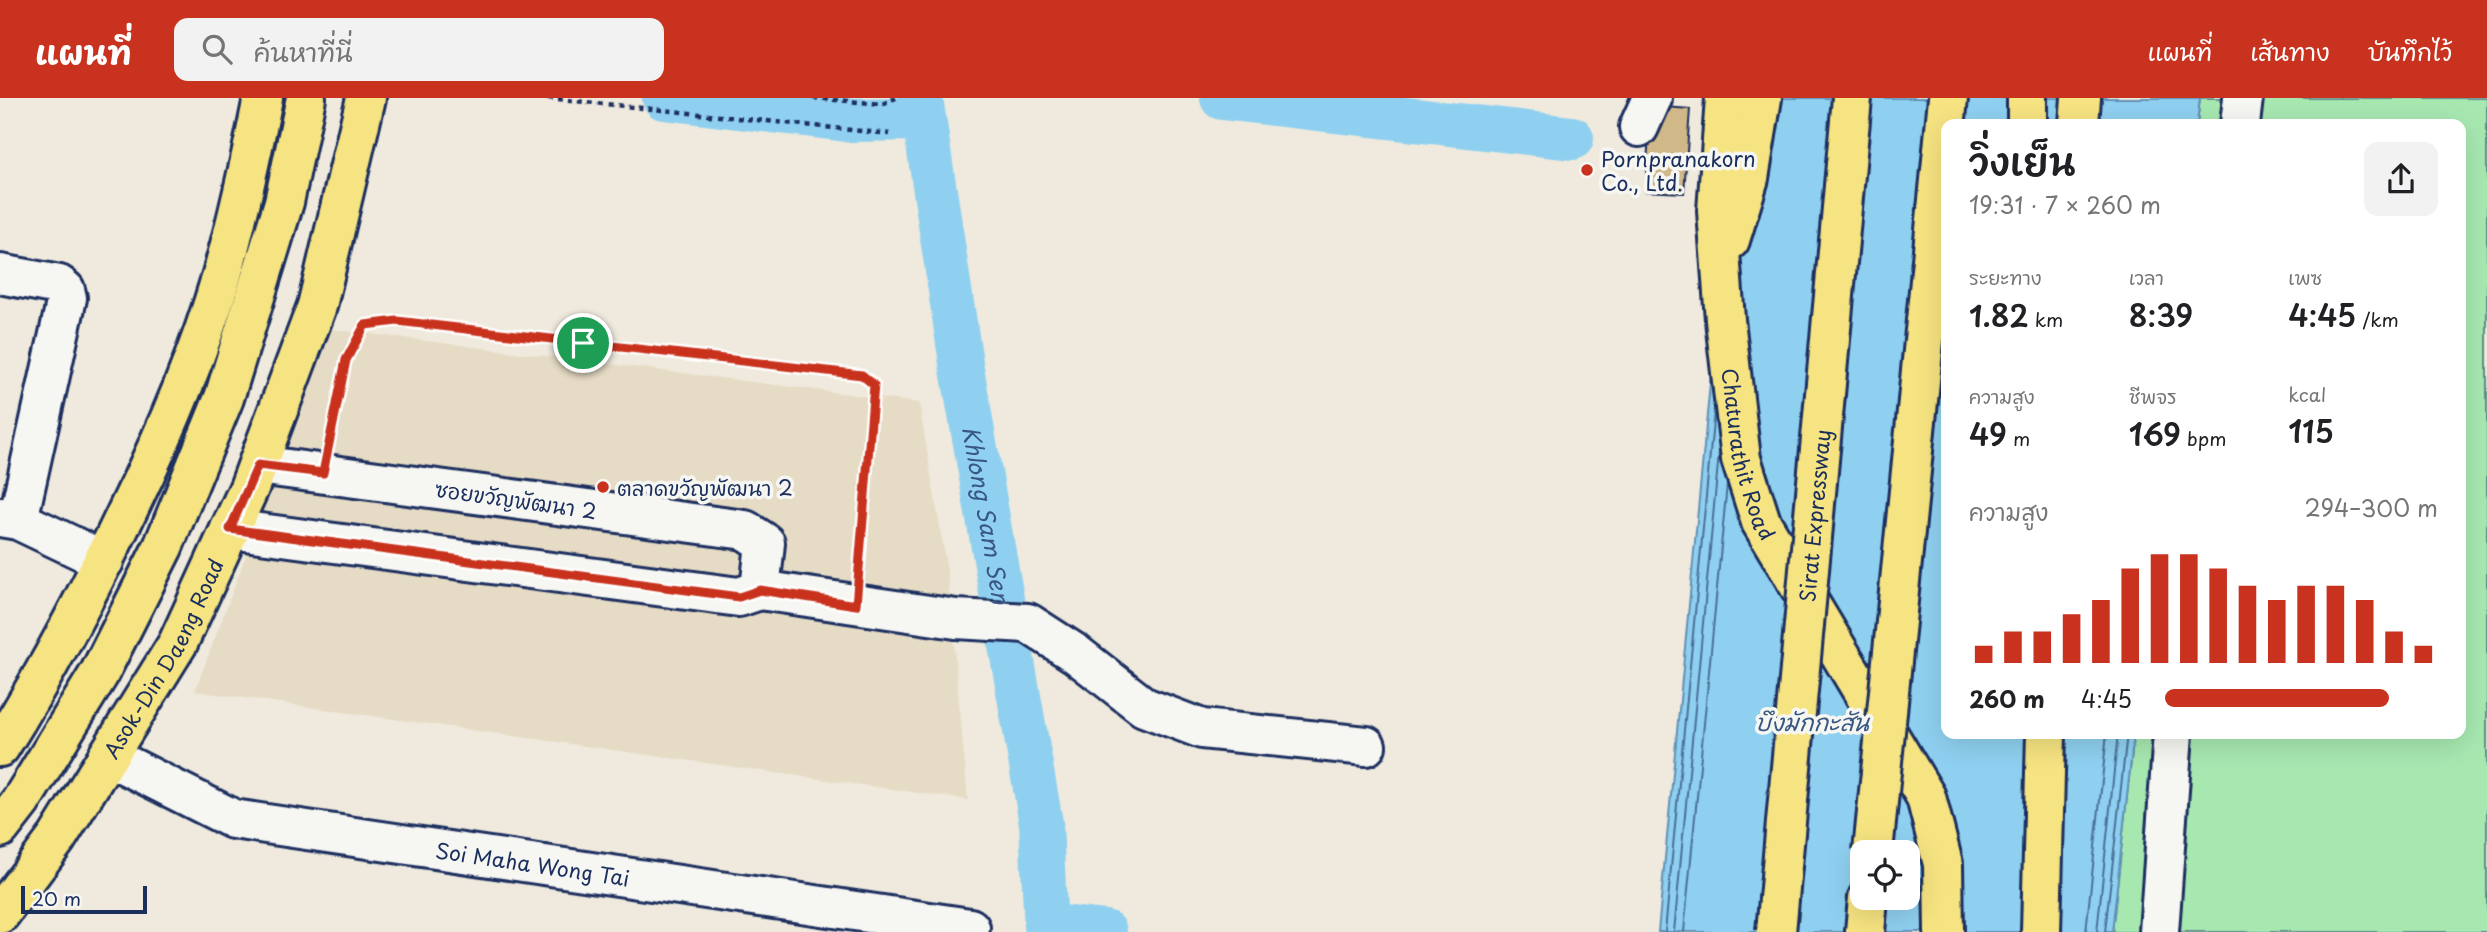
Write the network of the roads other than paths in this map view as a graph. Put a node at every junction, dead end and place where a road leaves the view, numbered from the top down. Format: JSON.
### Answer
{"nodes":[{"id":1,"x":263,"y":98,"type":"edge"},
{"id":2,"x":306,"y":98,"type":"edge"},
{"id":3,"x":366,"y":98,"type":"edge"},
{"id":4,"x":1726,"y":98,"type":"edge"},
{"id":5,"x":1762,"y":98,"type":"edge"},
{"id":6,"x":1852,"y":98,"type":"edge"},
{"id":7,"x":1948,"y":98,"type":"edge"},
{"id":8,"x":2027,"y":98,"type":"edge"},
{"id":9,"x":2081,"y":98,"type":"edge"},
{"id":10,"x":2243,"y":98,"type":"edge"},
{"id":11,"x":1946,"y":119,"type":"edge"},
{"id":12,"x":2027,"y":119,"type":"edge"},
{"id":13,"x":2079,"y":119,"type":"edge"},
{"id":14,"x":2241,"y":119,"type":"edge"},
{"id":15,"x":1941,"y":168,"type":"edge"},
{"id":16,"x":1721,"y":269,"type":"junction"},
{"id":17,"x":0,"y":274,"type":"edge"},
{"id":18,"x":258,"y":465,"type":"junction"},
{"id":19,"x":9,"y":519,"type":"edge"},
{"id":20,"x":230,"y":529,"type":"junction"},
{"id":21,"x":104,"y":561,"type":"junction"},
{"id":22,"x":760,"y":590,"type":"junction"},
{"id":23,"x":2046,"y":739,"type":"edge"},
{"id":24,"x":2173,"y":739,"type":"edge"},
{"id":25,"x":1366,"y":746,"type":"dead end"},
{"id":26,"x":0,"y":747,"type":"edge"},
{"id":27,"x":108,"y":756,"type":"junction"},
{"id":28,"x":0,"y":828,"type":"edge"},
{"id":29,"x":1874,"y":840,"type":"edge"},
{"id":30,"x":1867,"y":910,"type":"edge"},
{"id":31,"x":0,"y":914,"type":"edge"},
{"id":32,"x":970,"y":928,"type":"dead end"},
{"id":33,"x":1776,"y":932,"type":"edge"},
{"id":34,"x":1865,"y":932,"type":"edge"},
{"id":35,"x":1944,"y":932,"type":"edge"},
{"id":36,"x":2041,"y":932,"type":"edge"},
{"id":37,"x":2159,"y":932,"type":"edge"}],
"edges":[{"from":1,"to":21,"type":"main road"},
{"from":2,"to":28,"type":"main road"},
{"from":3,"to":18,"type":"main road","name":"Asok-Din Daeng Road"},
{"from":4,"to":16,"type":"main road","name":"Chaturathit Road"},
{"from":5,"to":16,"type":"main road"},
{"from":6,"to":33,"type":"main road","name":"Sirat Expressway","bridge":true},
{"from":7,"to":11,"type":"main road","bridge":true},
{"from":8,"to":12,"type":"main road"},
{"from":9,"to":13,"type":"main road"},
{"from":10,"to":14,"type":"street"},
{"from":15,"to":29,"type":"main road","bridge":true},
{"from":16,"to":35,"type":"main road","name":"Chaturathit Road","bridge":true},
{"from":17,"to":19,"type":"street"},
{"from":18,"to":20,"type":"main road","name":"Asok-Din Daeng Road"},
{"from":18,"to":22,"type":"street","name":"ซอยขวัญพัฒนา 2"},
{"from":19,"to":21,"type":"street"},
{"from":20,"to":22,"type":"street"},
{"from":20,"to":27,"type":"main road","name":"Asok-Din Daeng Road"},
{"from":21,"to":26,"type":"main road"},
{"from":22,"to":25,"type":"street"},
{"from":23,"to":36,"type":"main road"},
{"from":24,"to":37,"type":"street"},
{"from":27,"to":31,"type":"main road","name":"Asok-Din Daeng Road"},
{"from":27,"to":32,"type":"street","name":"Soi Maha Wong Tai"},
{"from":30,"to":34,"type":"main road"}]}
